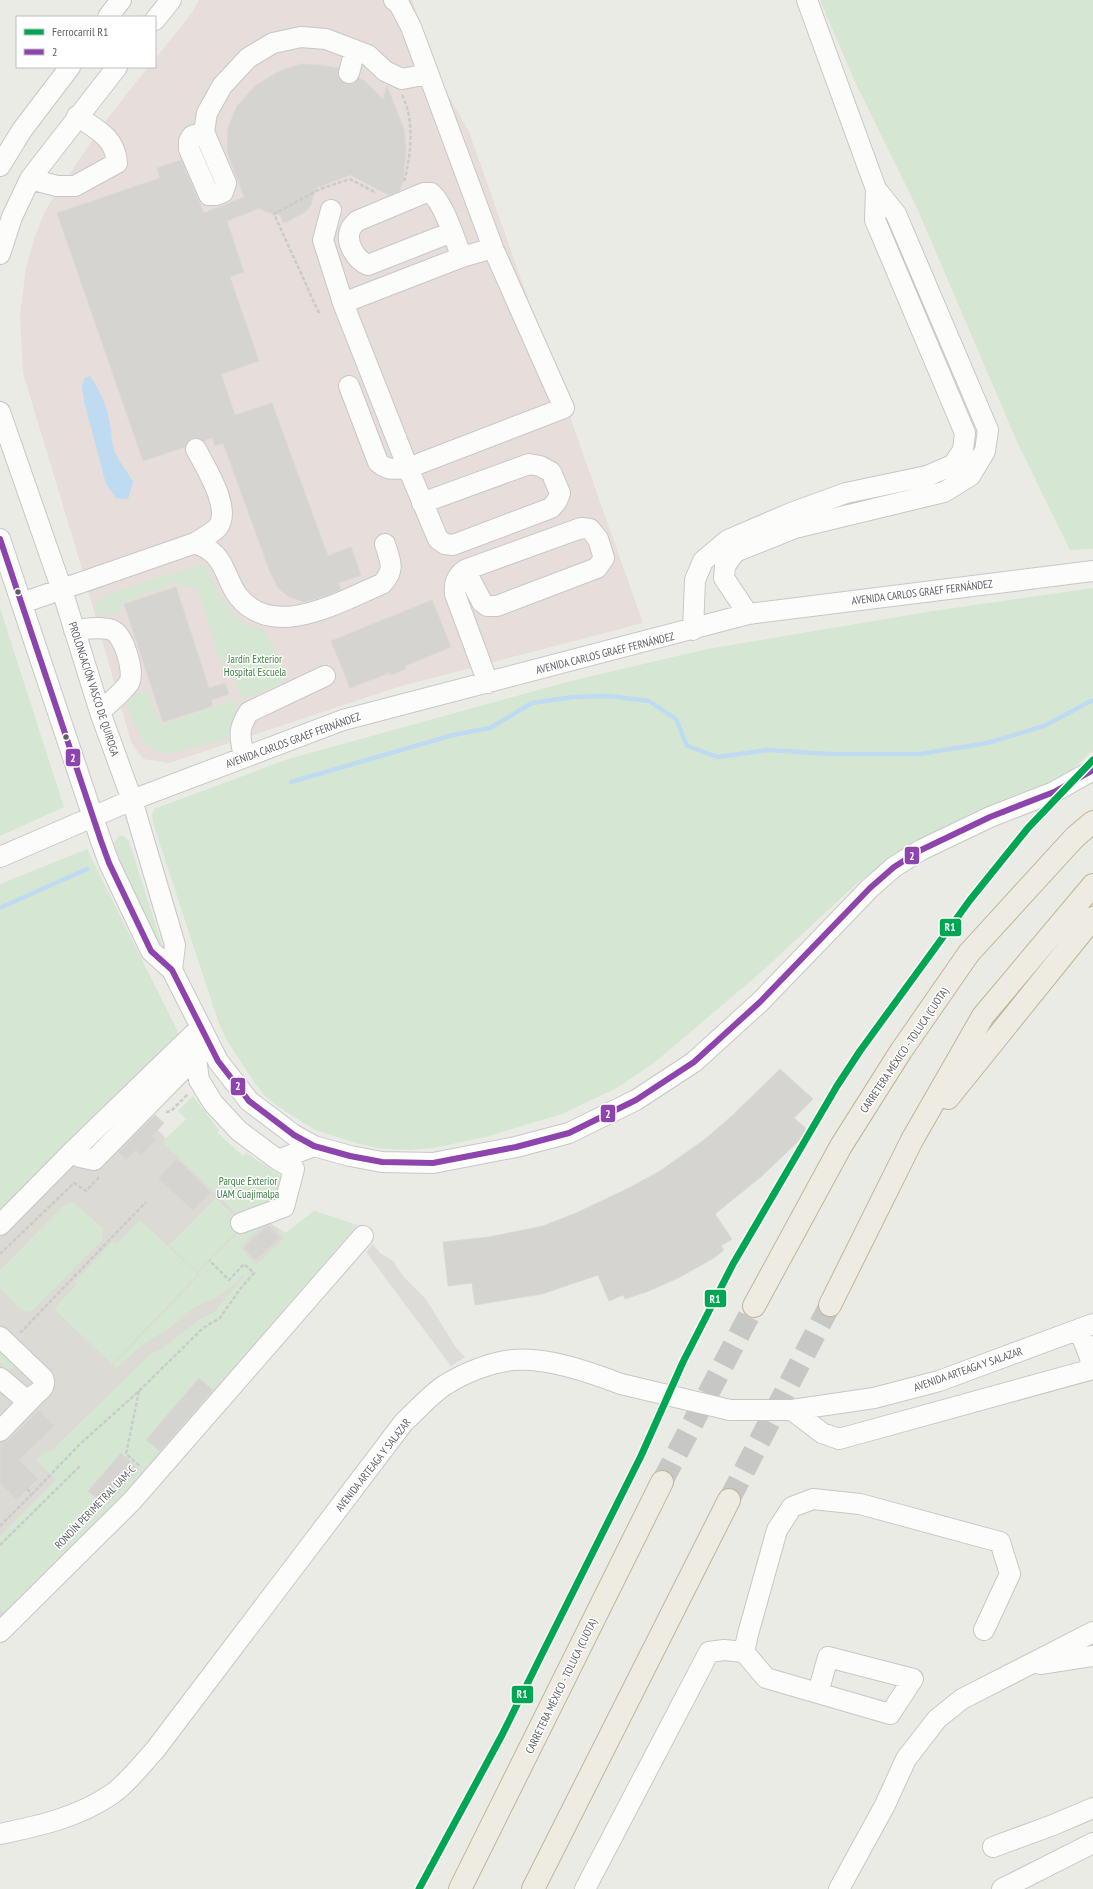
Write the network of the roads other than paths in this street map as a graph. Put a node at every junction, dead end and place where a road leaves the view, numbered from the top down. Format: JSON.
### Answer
{"nodes":[{"id":1,"x":122,"y":0,"type":"edge"},
{"id":2,"x":171,"y":0,"type":"edge"},
{"id":3,"x":394,"y":0,"type":"edge"},
{"id":4,"x":807,"y":0,"type":"edge"},
{"id":5,"x":109,"y":16,"type":"edge"},
{"id":6,"x":156,"y":19,"type":"edge"},
{"id":7,"x":355,"y":50,"type":"junction"},
{"id":8,"x":69,"y":68,"type":"edge"},
{"id":9,"x":116,"y":68,"type":"edge"},
{"id":10,"x":349,"y":72,"type":"dead end"},
{"id":11,"x":428,"y":74,"type":"junction"},
{"id":12,"x":77,"y":116,"type":"junction"},
{"id":13,"x":204,"y":132,"type":"dead end"},
{"id":14,"x":0,"y":166,"type":"edge"},
{"id":15,"x":30,"y":179,"type":"junction"},
{"id":16,"x":876,"y":189,"type":"junction"},
{"id":17,"x":332,"y":210,"type":"dead end"},
{"id":18,"x":452,"y":232,"type":"junction"},
{"id":19,"x":493,"y":248,"type":"junction"},
{"id":20,"x":0,"y":254,"type":"edge"},
{"id":21,"x":462,"y":257,"type":"junction"},
{"id":22,"x":343,"y":303,"type":"junction"},
{"id":23,"x":349,"y":386,"type":"dead end"},
{"id":24,"x":0,"y":412,"type":"edge"},
{"id":25,"x":196,"y":449,"type":"dead end"},
{"id":26,"x":408,"y":468,"type":"junction"},
{"id":27,"x":422,"y":504,"type":"junction"},
{"id":28,"x":0,"y":539,"type":"edge"},
{"id":29,"x":195,"y":543,"type":"junction"},
{"id":30,"x":385,"y":544,"type":"dead end"},
{"id":31,"x":465,"y":570,"type":"junction"},
{"id":32,"x":1093,"y":571,"type":"edge"},
{"id":33,"x":62,"y":590,"type":"junction"},
{"id":34,"x":22,"y":603,"type":"junction"},
{"id":35,"x":748,"y":614,"type":"junction"},
{"id":36,"x":74,"y":630,"type":"junction"},
{"id":37,"x":693,"y":630,"type":"junction"},
{"id":38,"x":325,"y":676,"type":"dead end"},
{"id":39,"x":488,"y":683,"type":"junction"},
{"id":40,"x":100,"y":712,"type":"junction"},
{"id":41,"x":244,"y":757,"type":"junction"},
{"id":42,"x":1093,"y":770,"type":"edge"},
{"id":43,"x":132,"y":800,"type":"junction"},
{"id":44,"x":92,"y":817,"type":"junction"},
{"id":45,"x":1093,"y":822,"type":"edge"},
{"id":46,"x":0,"y":857,"type":"edge"},
{"id":47,"x":1093,"y":886,"type":"edge"},
{"id":48,"x":1093,"y":918,"type":"edge"},
{"id":49,"x":172,"y":970,"type":"junction"},
{"id":50,"x":205,"y":1035,"type":"junction"},
{"id":51,"x":196,"y":1058,"type":"junction"},
{"id":52,"x":912,"y":1140,"type":"junction"},
{"id":53,"x":314,"y":1146,"type":"junction"},
{"id":54,"x":76,"y":1154,"type":"junction"},
{"id":55,"x":278,"y":1160,"type":"junction"},
{"id":56,"x":241,"y":1223,"type":"dead end"},
{"id":57,"x":0,"y":1225,"type":"edge"},
{"id":58,"x":363,"y":1236,"type":"dead end"},
{"id":59,"x":0,"y":1238,"type":"edge"},
{"id":60,"x":830,"y":1305,"type":"tunnel mouth"},
{"id":61,"x":754,"y":1306,"type":"tunnel mouth"},
{"id":62,"x":1086,"y":1327,"type":"edge"},
{"id":63,"x":0,"y":1337,"type":"edge"},
{"id":64,"x":1093,"y":1370,"type":"edge"},
{"id":65,"x":0,"y":1378,"type":"edge"},
{"id":66,"x":37,"y":1394,"type":"junction"},
{"id":67,"x":792,"y":1410,"type":"junction"},
{"id":68,"x":0,"y":1431,"type":"edge"},
{"id":69,"x":662,"y":1482,"type":"tunnel mouth"},
{"id":70,"x":729,"y":1500,"type":"tunnel mouth"},
{"id":71,"x":6,"y":1625,"type":"edge"},
{"id":72,"x":984,"y":1630,"type":"dead end"},
{"id":73,"x":1093,"y":1632,"type":"edge"},
{"id":74,"x":744,"y":1652,"type":"junction"},
{"id":75,"x":1093,"y":1656,"type":"edge"},
{"id":76,"x":1028,"y":1665,"type":"junction"},
{"id":77,"x":818,"y":1693,"type":"dead end"},
{"id":78,"x":1093,"y":1808,"type":"edge"},
{"id":79,"x":0,"y":1834,"type":"edge"},
{"id":80,"x":1093,"y":1843,"type":"edge"},
{"id":81,"x":993,"y":1847,"type":"dead end"},
{"id":82,"x":1008,"y":1888,"type":"edge"},
{"id":83,"x":460,"y":1889,"type":"edge"},
{"id":84,"x":533,"y":1889,"type":"edge"},
{"id":85,"x":585,"y":1889,"type":"edge"},
{"id":86,"x":839,"y":1889,"type":"edge"}],
"edges":[{"from":1,"to":5,"type":"street"},
{"from":2,"to":6,"type":"street"},
{"from":3,"to":11,"type":"street"},
{"from":4,"to":16,"type":"street"},
{"from":7,"to":10,"type":"street"},
{"from":7,"to":11,"type":"street"},
{"from":7,"to":13,"type":"street"},
{"from":8,"to":14,"type":"street"},
{"from":9,"to":12,"type":"street"},
{"from":11,"to":19,"type":"street"},
{"from":12,"to":15,"type":"street"},
{"from":12,"to":15,"type":"street"},
{"from":15,"to":20,"type":"street"},
{"from":16,"to":35,"type":"street"},
{"from":16,"to":37,"type":"street"},
{"from":17,"to":22,"type":"street"},
{"from":18,"to":18,"type":"street"},
{"from":18,"to":21,"type":"street"},
{"from":19,"to":21,"type":"street"},
{"from":19,"to":26,"type":"street"},
{"from":21,"to":22,"type":"street"},
{"from":22,"to":26,"type":"street"},
{"from":23,"to":26,"type":"street"},
{"from":24,"to":33,"type":"street","name":"PROLONGACIÓN VASCO DE QUIROGA"},
{"from":25,"to":29,"type":"street"},
{"from":26,"to":27,"type":"street"},
{"from":27,"to":27,"type":"street"},
{"from":28,"to":34,"type":"street"},
{"from":29,"to":30,"type":"street"},
{"from":29,"to":33,"type":"street"},
{"from":31,"to":31,"type":"street"},
{"from":31,"to":39,"type":"street"},
{"from":32,"to":35,"type":"street","name":"AVENIDA CARLOS GRAEF FERNÁNDEZ"},
{"from":33,"to":34,"type":"street"},
{"from":33,"to":36,"type":"street","name":"PROLONGACIÓN VASCO DE QUIROGA"},
{"from":34,"to":44,"type":"street"},
{"from":35,"to":37,"type":"street","name":"AVENIDA CARLOS GRAEF FERNÁNDEZ"},
{"from":36,"to":40,"type":"street","name":"PROLONGACIÓN VASCO DE QUIROGA"},
{"from":36,"to":40,"type":"street"},
{"from":37,"to":39,"type":"street","name":"AVENIDA CARLOS GRAEF FERNÁNDEZ"},
{"from":38,"to":41,"type":"street"},
{"from":39,"to":41,"type":"street","name":"AVENIDA CARLOS GRAEF FERNÁNDEZ"},
{"from":40,"to":43,"type":"street","name":"PROLONGACIÓN VASCO DE QUIROGA"},
{"from":41,"to":43,"type":"street","name":"AVENIDA CARLOS GRAEF FERNÁNDEZ"},
{"from":42,"to":53,"type":"street"},
{"from":43,"to":44,"type":"street","name":"AVENIDA CARLOS GRAEF FERNÁNDEZ"},
{"from":43,"to":49,"type":"street","name":"PROLONGACIÓN VASCO DE QUIROGA"},
{"from":44,"to":46,"type":"street","name":"AVENIDA CARLOS GRAEF FERNÁNDEZ"},
{"from":44,"to":49,"type":"street"},
{"from":45,"to":61,"type":"highway","name":"CARRETERA MÉXICO - TOLUCA (CUOTA)"},
{"from":47,"to":52,"type":"highway"},
{"from":48,"to":52,"type":"highway"},
{"from":49,"to":50,"type":"street"},
{"from":50,"to":51,"type":"street"},
{"from":50,"to":53,"type":"street"},
{"from":50,"to":54,"type":"street"},
{"from":51,"to":54,"type":"street"},
{"from":51,"to":55,"type":"street"},
{"from":52,"to":60,"type":"highway"},
{"from":53,"to":55,"type":"street"},
{"from":54,"to":57,"type":"street"},
{"from":54,"to":59,"type":"street"},
{"from":55,"to":56,"type":"street"},
{"from":58,"to":71,"type":"street"},
{"from":62,"to":64,"type":"street"},
{"from":62,"to":67,"type":"street","name":"AVENIDA ARTEAGA Y SALAZAR"},
{"from":63,"to":66,"type":"street"},
{"from":64,"to":67,"type":"street"},
{"from":65,"to":66,"type":"street"},
{"from":66,"to":68,"type":"street"},
{"from":67,"to":79,"type":"street","name":"AVENIDA ARTEAGA Y SALAZAR","bridge":true},
{"from":69,"to":83,"type":"highway","name":"CARRETERA MÉXICO - TOLUCA (CUOTA)"},
{"from":70,"to":84,"type":"highway"},
{"from":72,"to":74,"type":"street"},
{"from":73,"to":76,"type":"street"},
{"from":74,"to":77,"type":"street"},
{"from":74,"to":85,"type":"street"},
{"from":75,"to":76,"type":"street"},
{"from":76,"to":86,"type":"street"},
{"from":78,"to":81,"type":"street"},
{"from":80,"to":82,"type":"street"}]}
